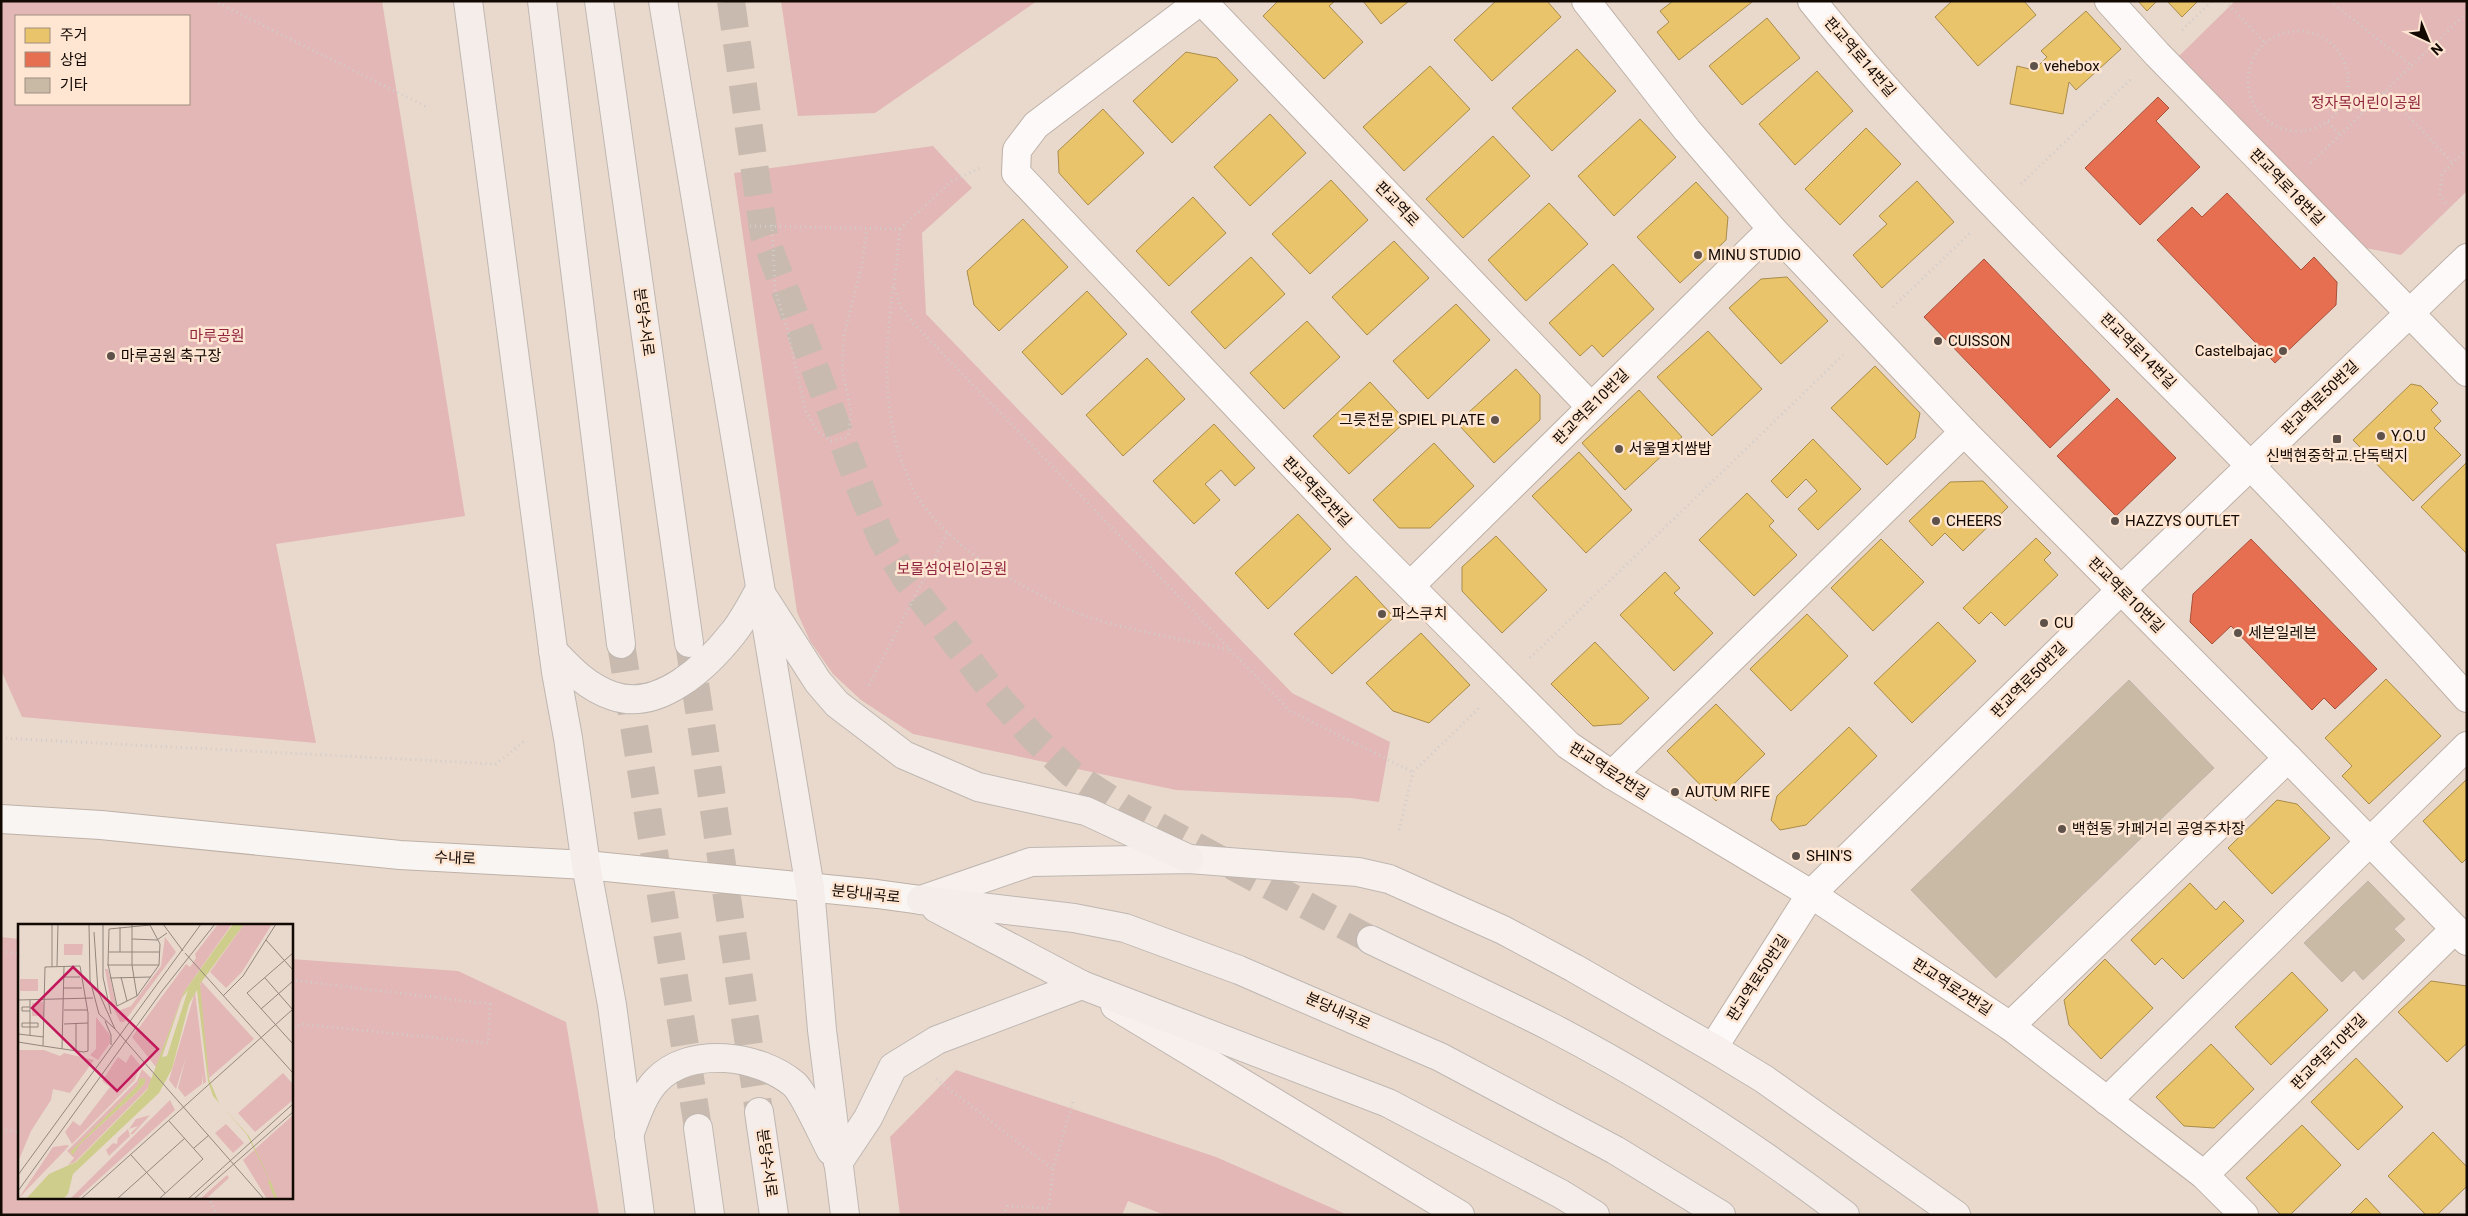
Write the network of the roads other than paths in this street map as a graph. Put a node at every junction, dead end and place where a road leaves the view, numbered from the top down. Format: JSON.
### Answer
{"nodes":[{"id":1,"x":468,"y":1,"type":"edge"},
{"id":2,"x":542,"y":1,"type":"edge"},
{"id":3,"x":599,"y":1,"type":"edge"},
{"id":4,"x":663,"y":1,"type":"edge"},
{"id":5,"x":1201,"y":1,"type":"edge"},
{"id":6,"x":1586,"y":1,"type":"edge"},
{"id":7,"x":1812,"y":1,"type":"edge"},
{"id":8,"x":2109,"y":1,"type":"edge"},
{"id":9,"x":1016,"y":150,"type":"joint"},
{"id":10,"x":1772,"y":229,"type":"junction"},
{"id":11,"x":2467,"y":258,"type":"edge"},
{"id":12,"x":2410,"y":312,"type":"junction"},
{"id":13,"x":2467,"y":372,"type":"edge"},
{"id":14,"x":1591,"y":407,"type":"junction"},
{"id":15,"x":1964,"y":432,"type":"junction"},
{"id":16,"x":2251,"y":465,"type":"junction"},
{"id":17,"x":1410,"y":586,"type":"junction"},
{"id":18,"x":2121,"y":590,"type":"junction"},
{"id":19,"x":759,"y":591,"type":"junction"},
{"id":20,"x":689,"y":643,"type":"tunnel mouth"},
{"id":21,"x":621,"y":644,"type":"tunnel mouth"},
{"id":22,"x":553,"y":651,"type":"junction"},
{"id":23,"x":2467,"y":698,"type":"edge"},
{"id":24,"x":2467,"y":746,"type":"edge"},
{"id":25,"x":2288,"y":758,"type":"junction"},
{"id":26,"x":1612,"y":775,"type":"junction"},
{"id":27,"x":1,"y":819,"type":"edge"},
{"id":28,"x":2370,"y":841,"type":"junction"},
{"id":29,"x":1189,"y":859,"type":"junction"},
{"id":30,"x":586,"y":865,"type":"junction"},
{"id":31,"x":810,"y":888,"type":"junction"},
{"id":32,"x":1811,"y":894,"type":"junction"},
{"id":33,"x":922,"y":900,"type":"junction"},
{"id":34,"x":2461,"y":935,"type":"edge"},
{"id":35,"x":1371,"y":940,"type":"tunnel mouth"},
{"id":36,"x":1082,"y":985,"type":"junction"},
{"id":37,"x":2010,"y":1026,"type":"junction"},
{"id":38,"x":1712,"y":1048,"type":"junction"},
{"id":39,"x":2107,"y":1101,"type":"junction"},
{"id":40,"x":759,"y":1112,"type":"tunnel mouth"},
{"id":41,"x":698,"y":1128,"type":"tunnel mouth"},
{"id":42,"x":628,"y":1137,"type":"junction"},
{"id":43,"x":838,"y":1163,"type":"junction"},
{"id":44,"x":2204,"y":1175,"type":"junction"},
{"id":45,"x":640,"y":1215,"type":"edge"},
{"id":46,"x":710,"y":1215,"type":"edge"},
{"id":47,"x":774,"y":1215,"type":"edge"},
{"id":48,"x":845,"y":1215,"type":"edge"},
{"id":49,"x":1460,"y":1215,"type":"edge"},
{"id":50,"x":1595,"y":1215,"type":"edge"},
{"id":51,"x":1721,"y":1215,"type":"edge"},
{"id":52,"x":1845,"y":1215,"type":"edge"},
{"id":53,"x":1956,"y":1215,"type":"edge"},
{"id":54,"x":2244,"y":1215,"type":"edge"}],
"edges":[{"from":1,"to":22,"type":"highway"},
{"from":2,"to":21,"type":"highway"},
{"from":3,"to":20,"type":"highway","name":"분당수서로"},
{"from":4,"to":19,"type":"highway"},
{"from":5,"to":9,"type":"street","name":"판교역로"},
{"from":5,"to":14,"type":"street","name":"판교역로"},
{"from":6,"to":10,"type":"street","name":"판교역로10번길"},
{"from":7,"to":16,"type":"street","name":"판교역로14번길"},
{"from":8,"to":12,"type":"street","name":"판교역로18번길"},
{"from":9,"to":17,"type":"street","name":"판교역로2번길"},
{"from":10,"to":14,"type":"street","name":"판교역로10번길"},
{"from":10,"to":15,"type":"street","name":"판교역로10번길"},
{"from":11,"to":12,"type":"street","name":"판교역로50번길"},
{"from":12,"to":13,"type":"street","name":"판교역로18번길"},
{"from":12,"to":16,"type":"street","name":"판교역로50번길"},
{"from":14,"to":17,"type":"street","name":"판교역로10번길"},
{"from":15,"to":18,"type":"street","name":"판교역로10번길"},
{"from":15,"to":26,"type":"street"},
{"from":16,"to":18,"type":"street","name":"판교역로50번길"},
{"from":16,"to":23,"type":"street","name":"판교역로14번길"},
{"from":17,"to":26,"type":"street","name":"판교역로2번길"},
{"from":18,"to":25,"type":"street","name":"판교역로10번길"},
{"from":18,"to":32,"type":"street","name":"판교역로50번길"},
{"from":19,"to":22,"type":"highway"},
{"from":19,"to":29,"type":"highway"},
{"from":19,"to":31,"type":"highway"},
{"from":22,"to":30,"type":"highway"},
{"from":24,"to":28,"type":"street"},
{"from":25,"to":28,"type":"street","name":"판교역로10번길"},
{"from":25,"to":37,"type":"street"},
{"from":26,"to":32,"type":"street","name":"판교역로2번길"},
{"from":27,"to":30,"type":"main road","name":"수내로"},
{"from":28,"to":34,"type":"street","name":"판교역로10번길"},
{"from":28,"to":39,"type":"street"},
{"from":29,"to":33,"type":"main road"},
{"from":29,"to":38,"type":"main road"},
{"from":30,"to":31,"type":"main road","name":"수내로"},
{"from":30,"to":42,"type":"highway"},
{"from":31,"to":33,"type":"main road","name":"분당내곡로"},
{"from":31,"to":43,"type":"highway"},
{"from":32,"to":37,"type":"street","name":"판교역로2번길"},
{"from":32,"to":38,"type":"street","name":"판교역로50번길"},
{"from":33,"to":36,"type":"highway","name":"분당내곡로"},
{"from":33,"to":51,"type":"highway","name":"분당내곡로"},
{"from":34,"to":44,"type":"street","name":"판교역로10번길"},
{"from":35,"to":52,"type":"highway"},
{"from":36,"to":43,"type":"highway"},
{"from":36,"to":49,"type":"main road"},
{"from":36,"to":50,"type":"highway","name":"분당내곡로"},
{"from":37,"to":39,"type":"street","name":"판교역로2번길"},
{"from":38,"to":53,"type":"main road"},
{"from":39,"to":44,"type":"street","name":"판교역로2번길"},
{"from":40,"to":47,"type":"highway","name":"분당수서로"},
{"from":41,"to":46,"type":"highway"},
{"from":42,"to":43,"type":"highway"},
{"from":42,"to":45,"type":"highway"},
{"from":43,"to":48,"type":"highway"},
{"from":44,"to":54,"type":"street","name":"판교역로2번길"}]}
